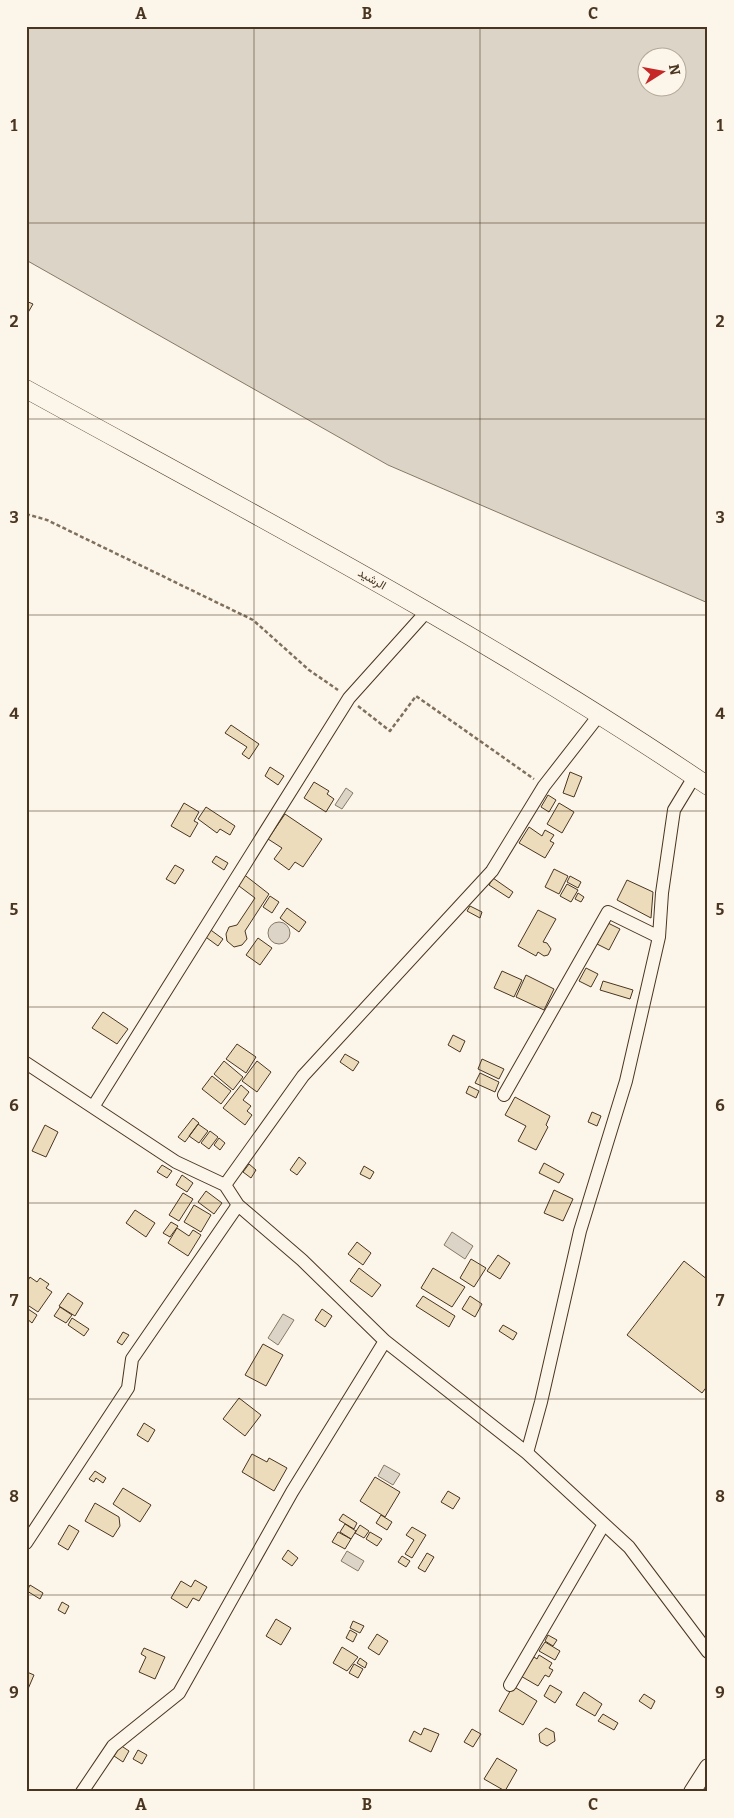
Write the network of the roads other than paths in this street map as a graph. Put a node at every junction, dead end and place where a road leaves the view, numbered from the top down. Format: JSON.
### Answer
{"nodes":[{"id":1,"x":26,"y":390,"type":"edge"},
{"id":2,"x":428,"y":610,"type":"junction"},
{"id":3,"x":600,"y":714,"type":"junction"},
{"id":4,"x":701,"y":782,"type":"edge"},
{"id":5,"x":659,"y":937,"type":"junction"},
{"id":6,"x":26,"y":1063,"type":"edge"},
{"id":7,"x":504,"y":1095,"type":"dead end"},
{"id":8,"x":93,"y":1108,"type":"junction"},
{"id":9,"x":224,"y":1185,"type":"junction"},
{"id":10,"x":238,"y":1205,"type":"junction"},
{"id":11,"x":385,"y":1341,"type":"junction"},
{"id":12,"x":527,"y":1453,"type":"junction"},
{"id":13,"x":604,"y":1524,"type":"junction"},
{"id":14,"x":26,"y":1543,"type":"edge"},
{"id":15,"x":708,"y":1652,"type":"edge"},
{"id":16,"x":510,"y":1685,"type":"dead end"},
{"id":17,"x":708,"y":1767,"type":"edge"},
{"id":18,"x":82,"y":1792,"type":"edge"},
{"id":19,"x":692,"y":1792,"type":"edge"}],
"edges":[{"from":1,"to":2,"type":"main road","name":"الرشيد"},
{"from":2,"to":3,"type":"main road","name":"الرشيد"},
{"from":2,"to":8,"type":"street"},
{"from":3,"to":4,"type":"main road","name":"الرشيد"},
{"from":3,"to":9,"type":"street"},
{"from":4,"to":5,"type":"street"},
{"from":5,"to":7,"type":"street"},
{"from":5,"to":12,"type":"street"},
{"from":6,"to":8,"type":"street"},
{"from":8,"to":9,"type":"street"},
{"from":9,"to":10,"type":"street"},
{"from":10,"to":11,"type":"street"},
{"from":10,"to":14,"type":"street"},
{"from":11,"to":12,"type":"street"},
{"from":11,"to":18,"type":"street"},
{"from":12,"to":13,"type":"street"},
{"from":13,"to":15,"type":"street"},
{"from":13,"to":16,"type":"street"},
{"from":17,"to":19,"type":"street"}]}
